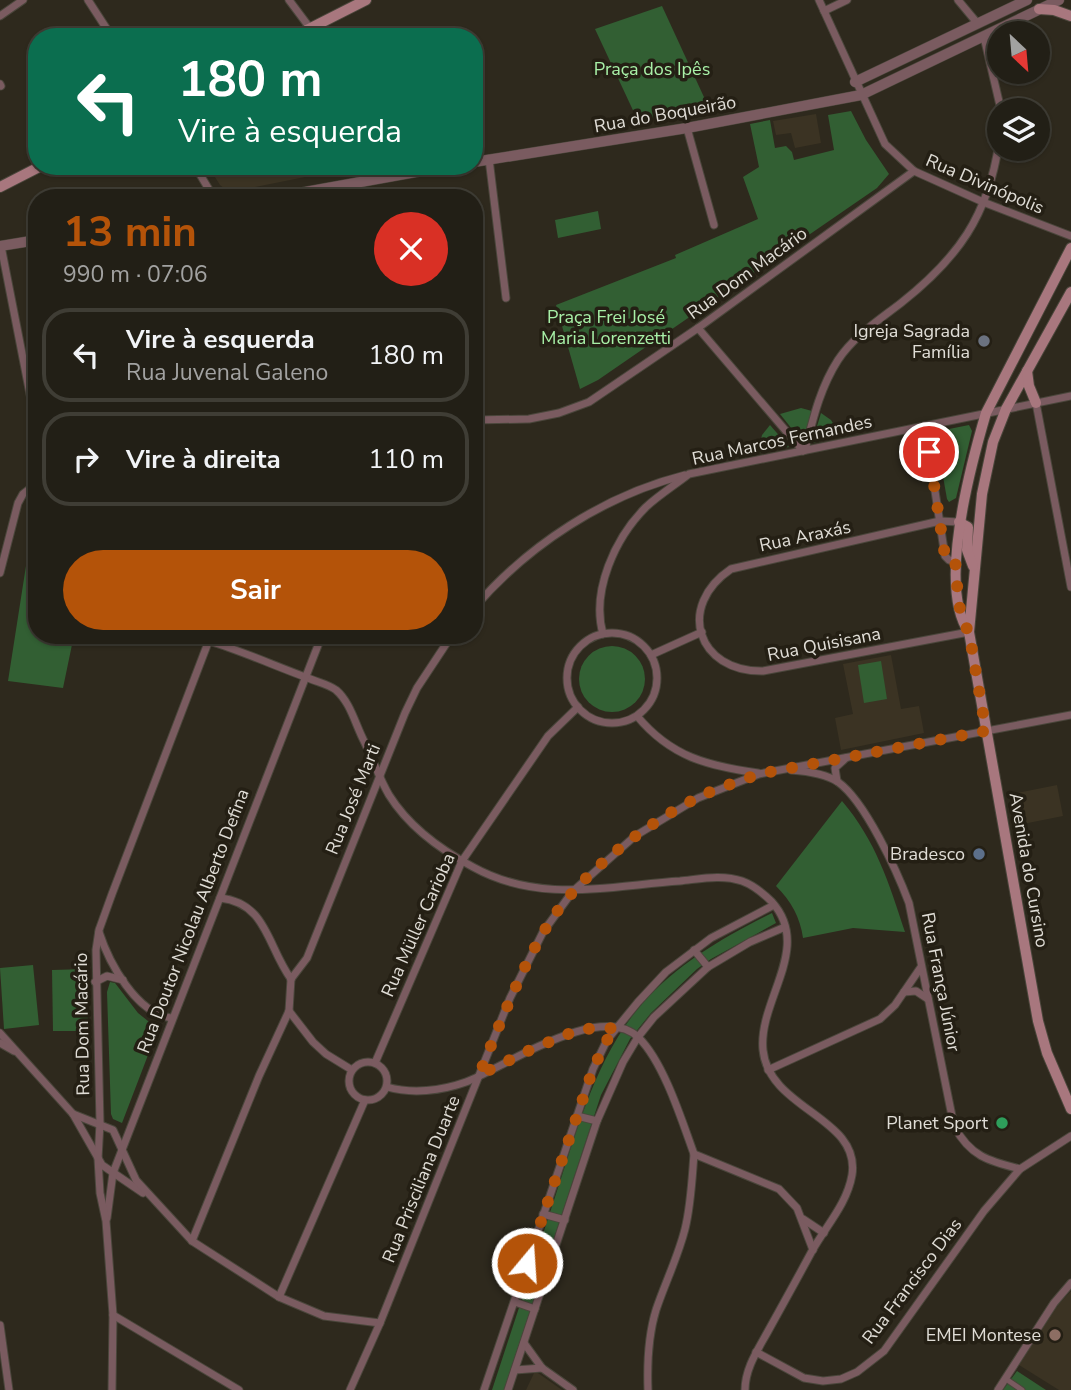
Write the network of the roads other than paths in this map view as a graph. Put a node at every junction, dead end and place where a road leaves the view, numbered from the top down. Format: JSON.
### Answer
{"nodes":[{"id":1,"x":23,"y":0,"type":"edge"},
{"id":2,"x":88,"y":0,"type":"edge"},
{"id":3,"x":289,"y":0,"type":"edge"},
{"id":4,"x":366,"y":0,"type":"edge"},
{"id":5,"x":819,"y":0,"type":"edge"},
{"id":6,"x":847,"y":0,"type":"edge"},
{"id":7,"x":958,"y":0,"type":"edge"},
{"id":8,"x":1027,"y":0,"type":"edge"},
{"id":9,"x":1059,"y":0,"type":"edge"},
{"id":10,"x":1040,"y":7,"type":"edge"},
{"id":11,"x":824,"y":11,"type":"junction"},
{"id":12,"x":0,"y":16,"type":"edge"},
{"id":13,"x":1071,"y":16,"type":"edge"},
{"id":14,"x":978,"y":24,"type":"junction"},
{"id":15,"x":106,"y":28,"type":"edge"},
{"id":16,"x":310,"y":28,"type":"joint"},
{"id":17,"x":984,"y":37,"type":"junction"},
{"id":18,"x":855,"y":82,"type":"junction"},
{"id":19,"x":861,"y":95,"type":"junction"},
{"id":20,"x":998,"y":98,"type":"edge"},
{"id":21,"x":687,"y":128,"type":"junction"},
{"id":22,"x":489,"y":159,"type":"junction"},
{"id":23,"x":483,"y":160,"type":"edge"},
{"id":24,"x":996,"y":161,"type":"edge"},
{"id":25,"x":914,"y":172,"type":"junction"},
{"id":26,"x":28,"y":173,"type":"edge"},
{"id":27,"x":403,"y":175,"type":"edge"},
{"id":28,"x":0,"y":187,"type":"edge"},
{"id":29,"x":331,"y":189,"type":"edge"},
{"id":30,"x":983,"y":202,"type":"junction"},
{"id":31,"x":714,"y":225,"type":"dead end"},
{"id":32,"x":1071,"y":236,"type":"edge"},
{"id":33,"x":28,"y":241,"type":"edge"},
{"id":34,"x":0,"y":246,"type":"edge"},
{"id":35,"x":1071,"y":248,"type":"edge"},
{"id":36,"x":1071,"y":292,"type":"edge"},
{"id":37,"x":506,"y":298,"type":"dead end"},
{"id":38,"x":698,"y":328,"type":"junction"},
{"id":39,"x":1027,"y":371,"type":"junction"},
{"id":40,"x":28,"y":384,"type":"edge"},
{"id":41,"x":1071,"y":396,"type":"edge"},
{"id":42,"x":1036,"y":403,"type":"junction"},
{"id":43,"x":1006,"y":409,"type":"junction"},
{"id":44,"x":986,"y":413,"type":"junction"},
{"id":45,"x":483,"y":420,"type":"edge"},
{"id":46,"x":925,"y":426,"type":"junction"},
{"id":47,"x":804,"y":451,"type":"junction"},
{"id":48,"x":690,"y":474,"type":"junction"},
{"id":49,"x":28,"y":490,"type":"edge"},
{"id":50,"x":940,"y":522,"type":"junction"},
{"id":51,"x":960,"y":522,"type":"junction"},
{"id":52,"x":955,"y":561,"type":"junction"},
{"id":53,"x":974,"y":568,"type":"junction"},
{"id":54,"x":0,"y":569,"type":"edge"},
{"id":55,"x":1071,"y":587,"type":"edge"},
{"id":56,"x":483,"y":599,"type":"edge"},
{"id":57,"x":702,"y":632,"type":"junction"},
{"id":58,"x":969,"y":632,"type":"junction"},
{"id":59,"x":603,"y":634,"type":"junction"},
{"id":60,"x":208,"y":644,"type":"edge"},
{"id":61,"x":225,"y":644,"type":"edge"},
{"id":62,"x":318,"y":644,"type":"edge"},
{"id":63,"x":446,"y":644,"type":"edge"},
{"id":64,"x":650,"y":655,"type":"junction"},
{"id":65,"x":305,"y":677,"type":"junction"},
{"id":66,"x":578,"y":707,"type":"junction"},
{"id":67,"x":1071,"y":715,"type":"edge"},
{"id":68,"x":637,"y":716,"type":"junction"},
{"id":69,"x":986,"y":731,"type":"junction"},
{"id":70,"x":849,"y":755,"type":"junction"},
{"id":71,"x":722,"y":769,"type":"junction"},
{"id":72,"x":780,"y":770,"type":"junction"},
{"id":73,"x":380,"y":774,"type":"junction"},
{"id":74,"x":759,"y":774,"type":"junction"},
{"id":75,"x":837,"y":781,"type":"junction"},
{"id":76,"x":729,"y":785,"type":"junction"},
{"id":77,"x":462,"y":861,"type":"junction"},
{"id":78,"x":573,"y":891,"type":"junction"},
{"id":79,"x":219,"y":898,"type":"junction"},
{"id":80,"x":774,"y":905,"type":"junction"},
{"id":81,"x":785,"y":927,"type":"junction"},
{"id":82,"x":99,"y":930,"type":"junction"},
{"id":83,"x":694,"y":950,"type":"junction"},
{"id":84,"x":708,"y":967,"type":"junction"},
{"id":85,"x":921,"y":967,"type":"junction"},
{"id":86,"x":290,"y":979,"type":"junction"},
{"id":87,"x":124,"y":980,"type":"junction"},
{"id":88,"x":95,"y":982,"type":"junction"},
{"id":89,"x":905,"y":992,"type":"junction"},
{"id":90,"x":928,"y":999,"type":"junction"},
{"id":91,"x":289,"y":1011,"type":"junction"},
{"id":92,"x":171,"y":1018,"type":"junction"},
{"id":93,"x":617,"y":1028,"type":"junction"},
{"id":94,"x":0,"y":1032,"type":"edge"},
{"id":95,"x":638,"y":1037,"type":"junction"},
{"id":96,"x":0,"y":1043,"type":"edge"},
{"id":97,"x":17,"y":1054,"type":"junction"},
{"id":98,"x":375,"y":1063,"type":"junction"},
{"id":99,"x":352,"y":1070,"type":"junction"},
{"id":100,"x":768,"y":1070,"type":"junction"},
{"id":101,"x":479,"y":1075,"type":"junction"},
{"id":102,"x":387,"y":1087,"type":"junction"},
{"id":103,"x":365,"y":1100,"type":"junction"},
{"id":104,"x":1071,"y":1109,"type":"edge"},
{"id":105,"x":73,"y":1114,"type":"junction"},
{"id":106,"x":577,"y":1115,"type":"junction"},
{"id":107,"x":597,"y":1121,"type":"junction"},
{"id":108,"x":100,"y":1123,"type":"junction"},
{"id":109,"x":1071,"y":1136,"type":"edge"},
{"id":110,"x":122,"y":1150,"type":"junction"},
{"id":111,"x":694,"y":1154,"type":"junction"},
{"id":112,"x":98,"y":1159,"type":"junction"},
{"id":113,"x":1020,"y":1169,"type":"junction"},
{"id":114,"x":113,"y":1173,"type":"junction"},
{"id":115,"x":150,"y":1198,"type":"junction"},
{"id":116,"x":543,"y":1214,"type":"junction"},
{"id":117,"x":803,"y":1219,"type":"junction"},
{"id":118,"x":565,"y":1220,"type":"junction"},
{"id":119,"x":106,"y":1221,"type":"junction"},
{"id":120,"x":824,"y":1233,"type":"junction"},
{"id":121,"x":192,"y":1241,"type":"junction"},
{"id":122,"x":813,"y":1250,"type":"junction"},
{"id":123,"x":1071,"y":1283,"type":"edge"},
{"id":124,"x":279,"y":1297,"type":"junction"},
{"id":125,"x":514,"y":1302,"type":"junction"},
{"id":126,"x":535,"y":1309,"type":"junction"},
{"id":127,"x":113,"y":1315,"type":"junction"},
{"id":128,"x":380,"y":1323,"type":"junction"},
{"id":129,"x":0,"y":1325,"type":"edge"},
{"id":130,"x":524,"y":1343,"type":"junction"},
{"id":131,"x":756,"y":1352,"type":"junction"},
{"id":132,"x":542,"y":1367,"type":"junction"},
{"id":133,"x":515,"y":1370,"type":"junction"},
{"id":134,"x":1006,"y":1378,"type":"junction"},
{"id":135,"x":9,"y":1390,"type":"edge"},
{"id":136,"x":112,"y":1390,"type":"edge"},
{"id":137,"x":239,"y":1390,"type":"edge"},
{"id":138,"x":349,"y":1390,"type":"edge"},
{"id":139,"x":484,"y":1390,"type":"edge"},
{"id":140,"x":508,"y":1390,"type":"edge"},
{"id":141,"x":573,"y":1390,"type":"edge"},
{"id":142,"x":648,"y":1390,"type":"edge"},
{"id":143,"x":745,"y":1390,"type":"edge"},
{"id":144,"x":998,"y":1390,"type":"edge"},
{"id":145,"x":1022,"y":1390,"type":"edge"}],
"edges":[{"from":1,"to":12,"type":"street"},
{"from":2,"to":15,"type":"street"},
{"from":3,"to":16,"type":"street"},
{"from":4,"to":16,"type":"main road"},
{"from":5,"to":11,"type":"street","name":"Rua Divinópolis"},
{"from":6,"to":11,"type":"street"},
{"from":7,"to":14,"type":"street"},
{"from":8,"to":14,"type":"street"},
{"from":9,"to":10,"type":"street","name":"Rua do Boqueirão"},
{"from":10,"to":13,"type":"main road"},
{"from":10,"to":17,"type":"street","name":"Rua do Boqueirão"},
{"from":11,"to":18,"type":"street","name":"Rua Divinópolis"},
{"from":14,"to":18,"type":"street"},
{"from":17,"to":19,"type":"street","name":"Rua do Boqueirão"},
{"from":17,"to":20,"type":"street"},
{"from":18,"to":19,"type":"street","name":"Rua Divinópolis"},
{"from":19,"to":21,"type":"street","name":"Rua do Boqueirão"},
{"from":19,"to":25,"type":"street","name":"Rua Divinópolis"},
{"from":21,"to":22,"type":"street","name":"Rua do Boqueirão"},
{"from":21,"to":31,"type":"street"},
{"from":22,"to":23,"type":"street","name":"Rua do Boqueirão"},
{"from":22,"to":37,"type":"street"},
{"from":24,"to":30,"type":"street"},
{"from":25,"to":30,"type":"street","name":"Rua Divinópolis"},
{"from":25,"to":38,"type":"street","name":"Rua Dom Macário"},
{"from":26,"to":28,"type":"main road"},
{"from":27,"to":29,"type":"street"},
{"from":30,"to":32,"type":"street","name":"Rua Divinópolis"},
{"from":30,"to":47,"type":"street"},
{"from":33,"to":34,"type":"street"},
{"from":34,"to":40,"type":"street"},
{"from":35,"to":44,"type":"main road","name":"Avenida do Cursino"},
{"from":36,"to":39,"type":"main road","name":"Avenida do Cursino"},
{"from":38,"to":45,"type":"street","name":"Rua Dom Macário"},
{"from":38,"to":47,"type":"street"},
{"from":39,"to":42,"type":"main road"},
{"from":39,"to":43,"type":"main road","name":"Avenida do Cursino"},
{"from":41,"to":42,"type":"street","name":"Rua Marcos Fernandes"},
{"from":42,"to":43,"type":"street","name":"Rua Marcos Fernandes"},
{"from":42,"to":55,"type":"street"},
{"from":43,"to":44,"type":"street","name":"Rua Marcos Fernandes"},
{"from":43,"to":53,"type":"main road","name":"Avenida do Cursino"},
{"from":44,"to":46,"type":"street","name":"Rua Marcos Fernandes"},
{"from":44,"to":51,"type":"main road","name":"Avenida do Cursino"},
{"from":46,"to":47,"type":"street","name":"Rua Marcos Fernandes"},
{"from":46,"to":50,"type":"street"},
{"from":47,"to":48,"type":"street","name":"Rua Marcos Fernandes"},
{"from":48,"to":56,"type":"street"},
{"from":48,"to":59,"type":"street","name":"Rua Marcos Fernandes"},
{"from":49,"to":54,"type":"street"},
{"from":50,"to":51,"type":"street","name":"Rua Araxás"},
{"from":50,"to":52,"type":"street"},
{"from":50,"to":57,"type":"street","name":"Rua Araxás"},
{"from":51,"to":52,"type":"main road","name":"Avenida do Cursino"},
{"from":51,"to":53,"type":"main road"},
{"from":52,"to":58,"type":"main road","name":"Avenida do Cursino"},
{"from":53,"to":58,"type":"main road","name":"Avenida do Cursino"},
{"from":57,"to":58,"type":"street","name":"Rua Quisisana"},
{"from":57,"to":64,"type":"street"},
{"from":58,"to":69,"type":"main road","name":"Avenida do Cursino"},
{"from":59,"to":64,"type":"street"},
{"from":59,"to":66,"type":"street"},
{"from":60,"to":82,"type":"street","name":"Rua Dom Macário"},
{"from":61,"to":65,"type":"street"},
{"from":62,"to":65,"type":"street","name":"Rua Doutor Nicolau Alberto Defina"},
{"from":63,"to":73,"type":"street","name":"Rua José Marti"},
{"from":64,"to":68,"type":"street"},
{"from":65,"to":73,"type":"street"},
{"from":65,"to":79,"type":"street","name":"Rua Doutor Nicolau Alberto Defina"},
{"from":66,"to":68,"type":"street"},
{"from":66,"to":77,"type":"street","name":"Rua Müller Carioba"},
{"from":67,"to":69,"type":"street"},
{"from":68,"to":71,"type":"street"},
{"from":69,"to":70,"type":"street"},
{"from":69,"to":104,"type":"main road","name":"Avenida do Cursino"},
{"from":70,"to":72,"type":"street"},
{"from":70,"to":75,"type":"street"},
{"from":71,"to":74,"type":"street"},
{"from":71,"to":76,"type":"street"},
{"from":72,"to":74,"type":"street"},
{"from":72,"to":75,"type":"street"},
{"from":73,"to":77,"type":"street"},
{"from":73,"to":86,"type":"street","name":"Rua José Marti"},
{"from":74,"to":76,"type":"street","name":"Rua Prisciliana Duarte"},
{"from":75,"to":85,"type":"street","name":"Rua França Júnior"},
{"from":76,"to":78,"type":"street","name":"Rua Prisciliana Duarte"},
{"from":77,"to":78,"type":"street"},
{"from":77,"to":98,"type":"street","name":"Rua Müller Carioba"},
{"from":78,"to":80,"type":"street"},
{"from":78,"to":101,"type":"street","name":"Rua Prisciliana Duarte"},
{"from":79,"to":86,"type":"street"},
{"from":79,"to":92,"type":"street","name":"Rua Doutor Nicolau Alberto Defina"},
{"from":80,"to":81,"type":"street"},
{"from":80,"to":83,"type":"street"},
{"from":81,"to":84,"type":"street"},
{"from":81,"to":100,"type":"street"},
{"from":82,"to":87,"type":"street"},
{"from":82,"to":88,"type":"street","name":"Rua Dom Macário"},
{"from":83,"to":84,"type":"street"},
{"from":83,"to":93,"type":"street"},
{"from":84,"to":95,"type":"street"},
{"from":85,"to":89,"type":"street"},
{"from":85,"to":90,"type":"street","name":"Rua França Júnior"},
{"from":86,"to":91,"type":"street"},
{"from":87,"to":88,"type":"street"},
{"from":87,"to":92,"type":"street"},
{"from":88,"to":108,"type":"street","name":"Rua Dom Macário"},
{"from":89,"to":90,"type":"street"},
{"from":89,"to":100,"type":"street"},
{"from":90,"to":113,"type":"street","name":"Rua França Júnior"},
{"from":91,"to":99,"type":"street"},
{"from":91,"to":121,"type":"street"},
{"from":92,"to":110,"type":"street","name":"Rua Doutor Nicolau Alberto Defina"},
{"from":93,"to":95,"type":"street"},
{"from":93,"to":101,"type":"street"},
{"from":93,"to":106,"type":"street"},
{"from":94,"to":97,"type":"street"},
{"from":95,"to":107,"type":"street"},
{"from":95,"to":111,"type":"street"},
{"from":96,"to":97,"type":"street"},
{"from":97,"to":105,"type":"street"},
{"from":98,"to":99,"type":"street"},
{"from":98,"to":102,"type":"street"},
{"from":99,"to":103,"type":"street"},
{"from":100,"to":120,"type":"street"},
{"from":101,"to":102,"type":"street"},
{"from":101,"to":128,"type":"street","name":"Rua Prisciliana Duarte"},
{"from":102,"to":103,"type":"street"},
{"from":103,"to":124,"type":"street"},
{"from":105,"to":108,"type":"street"},
{"from":105,"to":112,"type":"street"},
{"from":106,"to":107,"type":"street"},
{"from":106,"to":116,"type":"street"},
{"from":107,"to":118,"type":"street"},
{"from":108,"to":110,"type":"street"},
{"from":108,"to":112,"type":"street","name":"Rua Dom Macário"},
{"from":109,"to":113,"type":"street","name":"Rua Francisco Dias"},
{"from":110,"to":114,"type":"street","name":"Rua Doutor Nicolau Alberto Defina"},
{"from":110,"to":115,"type":"street"},
{"from":111,"to":117,"type":"street"},
{"from":111,"to":142,"type":"street"},
{"from":112,"to":114,"type":"street"},
{"from":112,"to":119,"type":"street","name":"Rua Dom Macário"},
{"from":113,"to":131,"type":"street","name":"Rua Francisco Dias"},
{"from":114,"to":115,"type":"street"},
{"from":114,"to":119,"type":"street","name":"Rua Doutor Nicolau Alberto Defina"},
{"from":115,"to":121,"type":"street"},
{"from":116,"to":118,"type":"street"},
{"from":116,"to":125,"type":"street"},
{"from":117,"to":120,"type":"street"},
{"from":117,"to":122,"type":"street"},
{"from":118,"to":126,"type":"street"},
{"from":119,"to":127,"type":"street","name":"Rua Dom Macário"},
{"from":120,"to":122,"type":"street"},
{"from":121,"to":124,"type":"street"},
{"from":122,"to":131,"type":"street"},
{"from":123,"to":134,"type":"street"},
{"from":124,"to":128,"type":"street"},
{"from":125,"to":126,"type":"street"},
{"from":125,"to":139,"type":"street"},
{"from":126,"to":130,"type":"street"},
{"from":127,"to":136,"type":"street","name":"Rua Dom Macário"},
{"from":127,"to":137,"type":"street"},
{"from":128,"to":138,"type":"street","name":"Rua Prisciliana Duarte"},
{"from":129,"to":135,"type":"street"},
{"from":130,"to":132,"type":"street"},
{"from":130,"to":133,"type":"street"},
{"from":131,"to":143,"type":"street"},
{"from":132,"to":133,"type":"street"},
{"from":132,"to":141,"type":"street"},
{"from":133,"to":140,"type":"street"},
{"from":134,"to":144,"type":"street"},
{"from":134,"to":145,"type":"street"}]}
